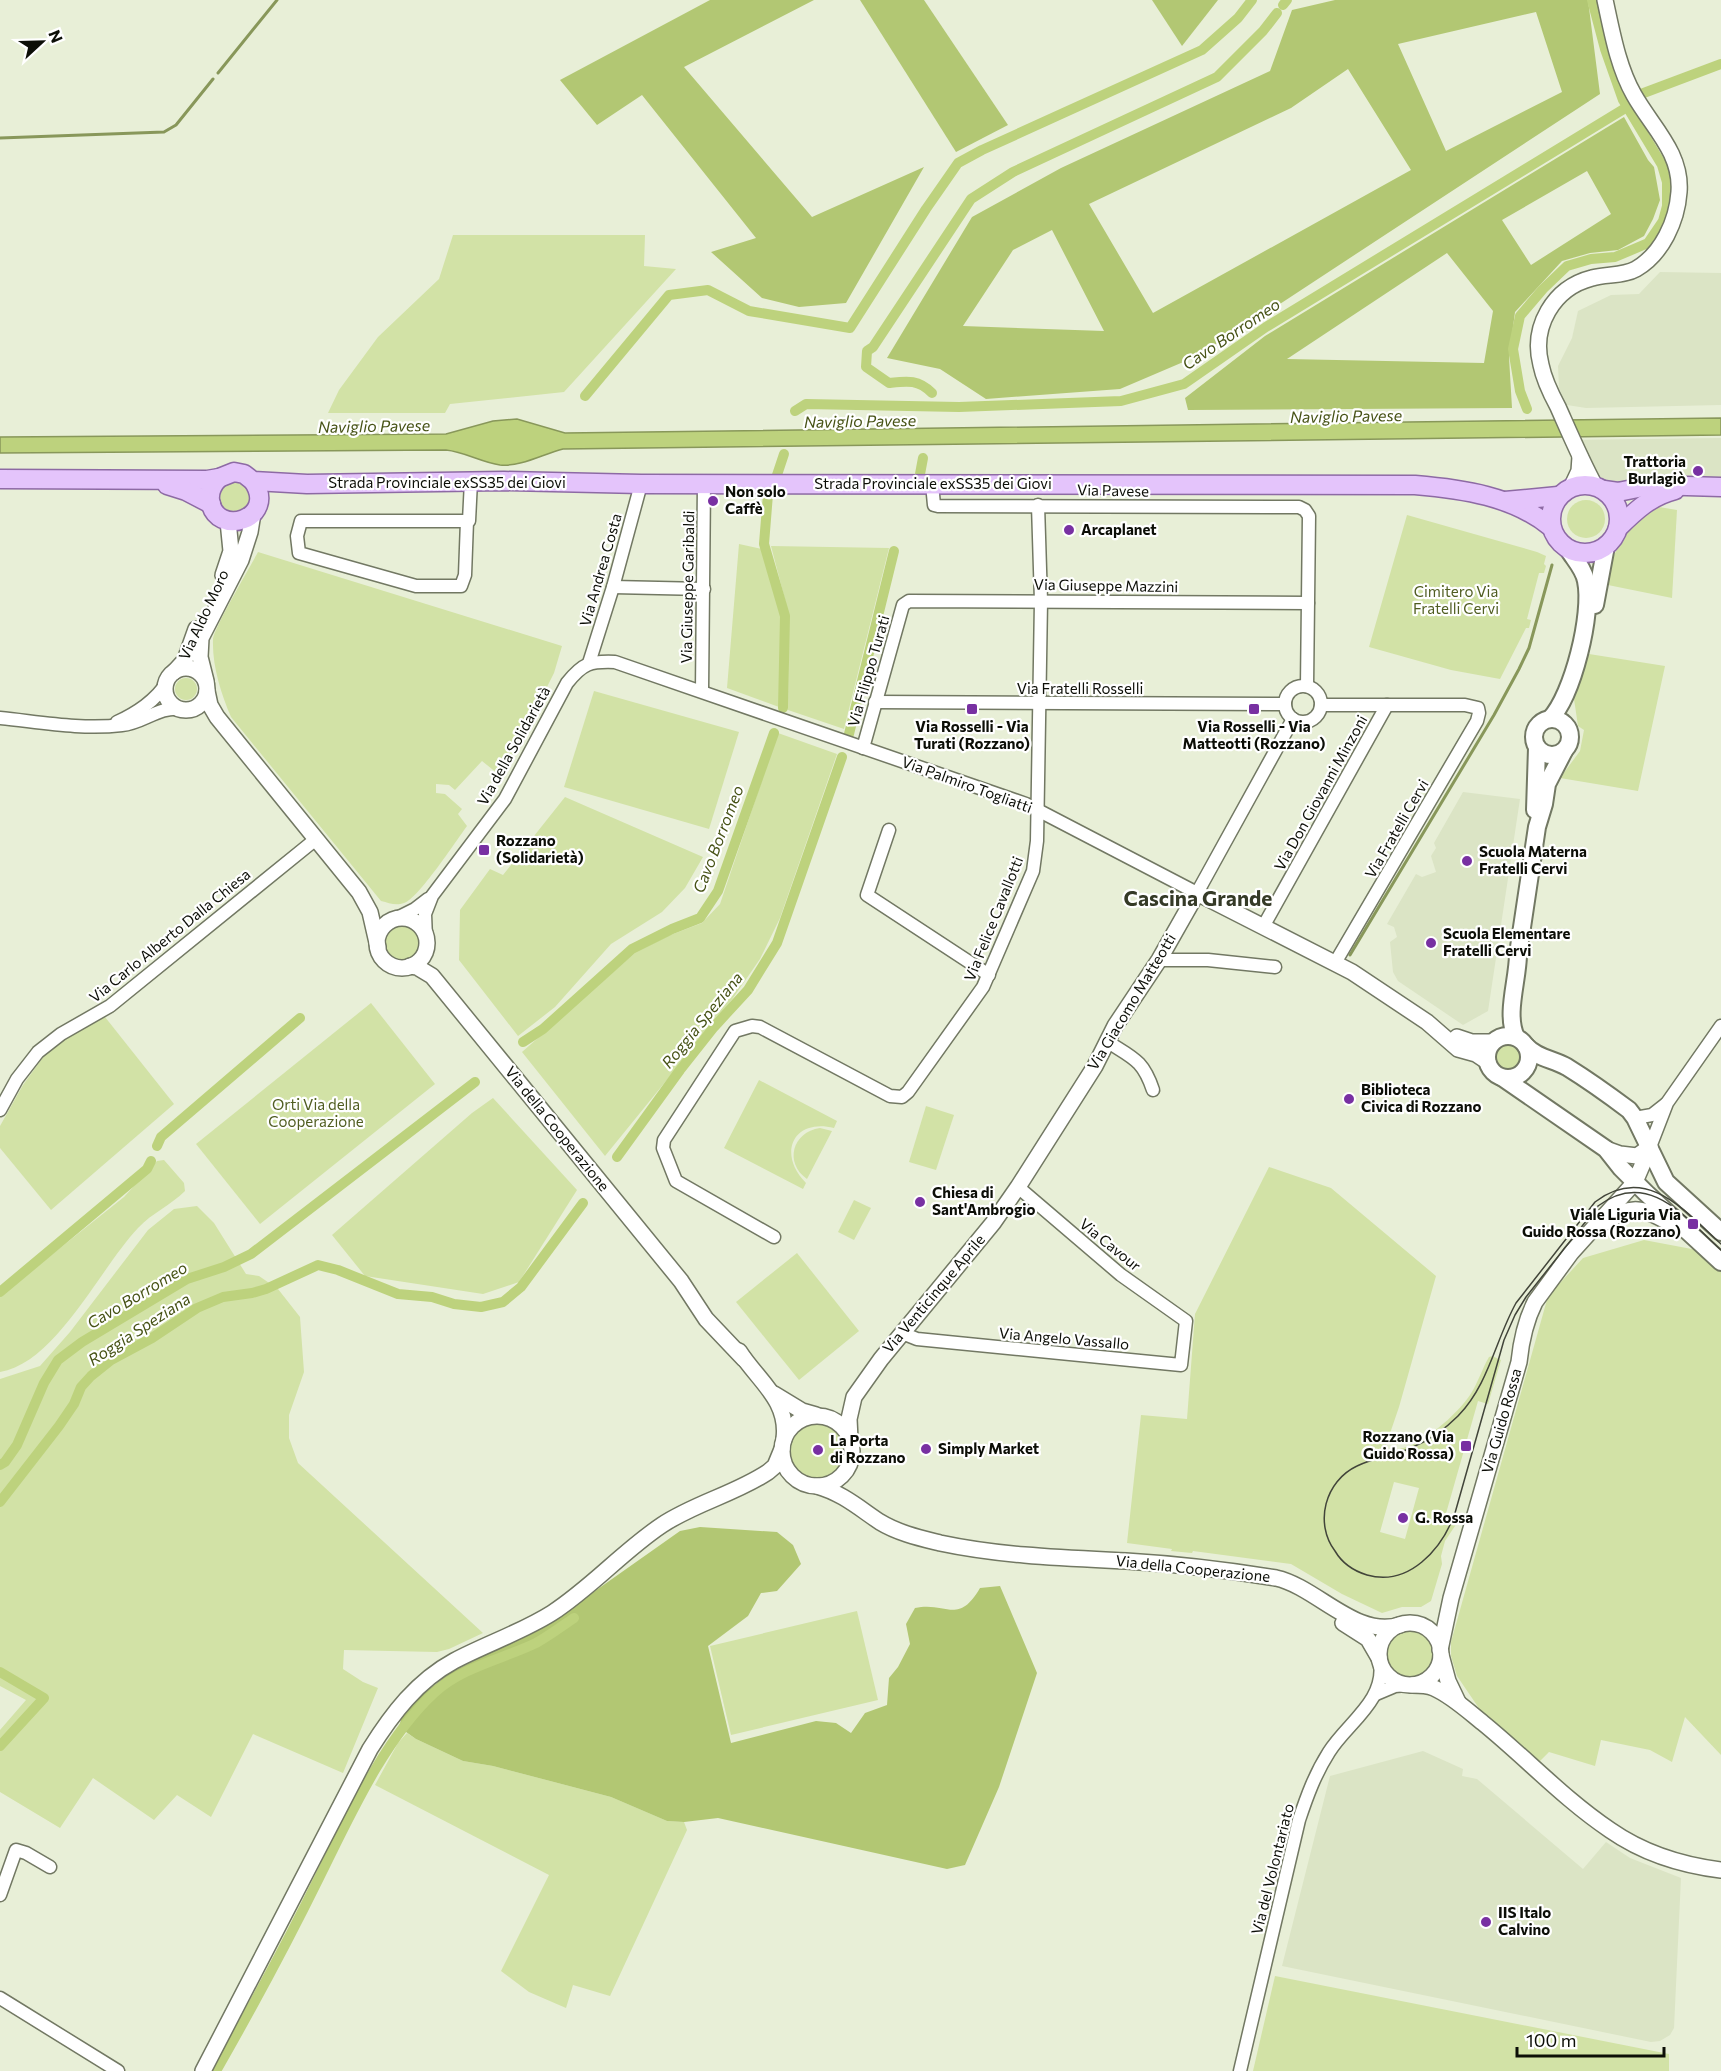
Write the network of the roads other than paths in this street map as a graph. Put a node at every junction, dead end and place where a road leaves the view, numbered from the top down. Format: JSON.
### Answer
{"nodes":[{"id":1,"x":1605,"y":0,"type":"edge"},
{"id":2,"x":1580,"y":457,"type":"junction"},
{"id":3,"x":219,"y":478,"type":"junction"},
{"id":4,"x":0,"y":479,"type":"edge"},
{"id":5,"x":148,"y":481,"type":"junction"},
{"id":6,"x":253,"y":481,"type":"junction"},
{"id":7,"x":471,"y":481,"type":"junction"},
{"id":8,"x":307,"y":483,"type":"junction"},
{"id":9,"x":704,"y":483,"type":"junction"},
{"id":10,"x":641,"y":484,"type":"junction"},
{"id":11,"x":932,"y":484,"type":"junction"},
{"id":12,"x":1160,"y":484,"type":"junction"},
{"id":13,"x":1721,"y":486,"type":"edge"},
{"id":14,"x":1689,"y":487,"type":"junction"},
{"id":15,"x":1599,"y":488,"type":"junction"},
{"id":16,"x":1565,"y":491,"type":"junction"},
{"id":17,"x":1503,"y":501,"type":"junction"},
{"id":18,"x":211,"y":504,"type":"junction"},
{"id":19,"x":1038,"y":505,"type":"junction"},
{"id":20,"x":1158,"y":507,"type":"junction"},
{"id":21,"x":256,"y":509,"type":"junction"},
{"id":22,"x":228,"y":521,"type":"junction"},
{"id":23,"x":467,"y":521,"type":"junction"},
{"id":24,"x":1551,"y":527,"type":"junction"},
{"id":25,"x":1618,"y":528,"type":"junction"},
{"id":26,"x":1606,"y":546,"type":"junction"},
{"id":27,"x":1568,"y":549,"type":"junction"},
{"id":28,"x":613,"y":587,"type":"junction"},
{"id":29,"x":704,"y":589,"type":"junction"},
{"id":30,"x":1041,"y":601,"type":"junction"},
{"id":31,"x":905,"y":602,"type":"joint"},
{"id":32,"x":1308,"y":603,"type":"junction"},
{"id":33,"x":1585,"y":628,"type":"junction"},
{"id":34,"x":584,"y":665,"type":"junction"},
{"id":35,"x":171,"y":677,"type":"junction"},
{"id":36,"x":1569,"y":684,"type":"junction"},
{"id":37,"x":206,"y":686,"type":"junction"},
{"id":38,"x":1307,"y":686,"type":"junction"},
{"id":39,"x":702,"y":691,"type":"junction"},
{"id":40,"x":874,"y":702,"type":"junction"},
{"id":41,"x":1039,"y":704,"type":"junction"},
{"id":42,"x":1285,"y":704,"type":"junction"},
{"id":43,"x":1321,"y":705,"type":"junction"},
{"id":44,"x":1387,"y":705,"type":"junction"},
{"id":45,"x":185,"y":710,"type":"junction"},
{"id":46,"x":0,"y":718,"type":"edge"},
{"id":47,"x":1293,"y":719,"type":"junction"},
{"id":48,"x":1550,"y":719,"type":"junction"},
{"id":49,"x":222,"y":723,"type":"junction"},
{"id":50,"x":104,"y":726,"type":"junction"},
{"id":51,"x":1568,"y":729,"type":"junction"},
{"id":52,"x":863,"y":748,"type":"junction"},
{"id":53,"x":1538,"y":748,"type":"junction"},
{"id":54,"x":1564,"y":751,"type":"junction"},
{"id":55,"x":1039,"y":811,"type":"junction"},
{"id":56,"x":1537,"y":827,"type":"junction"},
{"id":57,"x":889,"y":830,"type":"dead end"},
{"id":58,"x":316,"y":839,"type":"junction"},
{"id":59,"x":359,"y":892,"type":"junction"},
{"id":60,"x":1197,"y":893,"type":"junction"},
{"id":61,"x":432,"y":896,"type":"junction"},
{"id":62,"x":398,"y":919,"type":"junction"},
{"id":63,"x":1263,"y":927,"type":"junction"},
{"id":64,"x":426,"y":944,"type":"junction"},
{"id":65,"x":378,"y":947,"type":"junction"},
{"id":66,"x":1518,"y":954,"type":"junction"},
{"id":67,"x":1159,"y":960,"type":"junction"},
{"id":68,"x":1335,"y":963,"type":"junction"},
{"id":69,"x":410,"y":966,"type":"junction"},
{"id":70,"x":1275,"y":967,"type":"dead end"},
{"id":71,"x":989,"y":975,"type":"junction"},
{"id":72,"x":432,"y":976,"type":"junction"},
{"id":73,"x":1427,"y":1022,"type":"junction"},
{"id":74,"x":1721,"y":1026,"type":"edge"},
{"id":75,"x":1521,"y":1041,"type":"junction"},
{"id":76,"x":1108,"y":1042,"type":"junction"},
{"id":77,"x":1494,"y":1042,"type":"junction"},
{"id":78,"x":1488,"y":1062,"type":"junction"},
{"id":79,"x":1503,"y":1078,"type":"junction"},
{"id":80,"x":1153,"y":1090,"type":"dead end"},
{"id":81,"x":1667,"y":1104,"type":"junction"},
{"id":82,"x":0,"y":1110,"type":"edge"},
{"id":83,"x":1635,"y":1118,"type":"junction"},
{"id":84,"x":1650,"y":1147,"type":"junction"},
{"id":85,"x":1606,"y":1149,"type":"junction"},
{"id":86,"x":1621,"y":1168,"type":"junction"},
{"id":87,"x":1635,"y":1182,"type":"junction"},
{"id":88,"x":1018,"y":1187,"type":"junction"},
{"id":89,"x":1721,"y":1232,"type":"edge"},
{"id":90,"x":1692,"y":1235,"type":"junction"},
{"id":91,"x":774,"y":1237,"type":"dead end"},
{"id":92,"x":1571,"y":1253,"type":"junction"},
{"id":93,"x":1721,"y":1262,"type":"edge"},
{"id":94,"x":1186,"y":1321,"type":"joint"},
{"id":95,"x":902,"y":1333,"type":"junction"},
{"id":96,"x":771,"y":1392,"type":"junction"},
{"id":97,"x":852,"y":1402,"type":"junction"},
{"id":98,"x":820,"y":1416,"type":"junction"},
{"id":99,"x":850,"y":1438,"type":"junction"},
{"id":100,"x":783,"y":1444,"type":"junction"},
{"id":101,"x":850,"y":1464,"type":"junction"},
{"id":102,"x":761,"y":1476,"type":"junction"},
{"id":103,"x":796,"y":1479,"type":"junction"},
{"id":104,"x":817,"y":1486,"type":"junction"},
{"id":105,"x":865,"y":1509,"type":"junction"},
{"id":106,"x":1081,"y":1560,"type":"junction"},
{"id":107,"x":1451,"y":1598,"type":"junction"},
{"id":108,"x":1406,"y":1624,"type":"junction"},
{"id":109,"x":1440,"y":1652,"type":"junction"},
{"id":110,"x":1380,"y":1660,"type":"junction"},
{"id":111,"x":1409,"y":1685,"type":"junction"},
{"id":112,"x":1376,"y":1694,"type":"junction"},
{"id":113,"x":1460,"y":1705,"type":"junction"},
{"id":114,"x":50,"y":1867,"type":"dead end"},
{"id":115,"x":1721,"y":1870,"type":"edge"},
{"id":116,"x":0,"y":1895,"type":"edge"},
{"id":117,"x":0,"y":1998,"type":"edge"},
{"id":118,"x":118,"y":2071,"type":"edge"},
{"id":119,"x":203,"y":2071,"type":"edge"},
{"id":120,"x":1240,"y":2071,"type":"edge"}],
"edges":[{"from":1,"to":2,"type":"street"},
{"from":2,"to":15,"type":"street"},
{"from":2,"to":16,"type":"street"},
{"from":3,"to":5,"type":"main road"},
{"from":3,"to":6,"type":"main road"},
{"from":3,"to":18,"type":"main road"},
{"from":4,"to":5,"type":"main road"},
{"from":5,"to":18,"type":"main road"},
{"from":6,"to":8,"type":"main road"},
{"from":6,"to":21,"type":"main road"},
{"from":7,"to":8,"type":"main road","name":"Strada Provinciale exSS35 dei Giovi"},
{"from":7,"to":10,"type":"main road","name":"Strada Provinciale exSS35 dei Giovi"},
{"from":7,"to":23,"type":"street"},
{"from":8,"to":21,"type":"main road"},
{"from":9,"to":10,"type":"main road","name":"Strada Provinciale exSS35 dei Giovi"},
{"from":9,"to":11,"type":"main road","name":"Strada Provinciale exSS35 dei Giovi"},
{"from":9,"to":29,"type":"street","name":"Via Giuseppe Garibaldi"},
{"from":10,"to":28,"type":"street","name":"Via Andrea Costa"},
{"from":11,"to":12,"type":"main road","name":"Strada Provinciale exSS35 dei Giovi"},
{"from":11,"to":19,"type":"street","name":"Via Pavese"},
{"from":12,"to":17,"type":"main road","name":"Strada Provinciale exSS35 dei Giovi"},
{"from":12,"to":20,"type":"street"},
{"from":13,"to":14,"type":"main road"},
{"from":14,"to":15,"type":"main road"},
{"from":14,"to":25,"type":"main road"},
{"from":15,"to":16,"type":"main road"},
{"from":15,"to":25,"type":"main road"},
{"from":16,"to":17,"type":"main road"},
{"from":16,"to":24,"type":"main road"},
{"from":17,"to":24,"type":"main road","name":"Strada Provinciale exSS35 dei Giovi"},
{"from":18,"to":22,"type":"main road"},
{"from":19,"to":20,"type":"street","name":"Via Pavese"},
{"from":19,"to":30,"type":"street","name":"Via Felice Cavallotti"},
{"from":20,"to":32,"type":"street","name":"Via Pavese"},
{"from":21,"to":22,"type":"main road"},
{"from":21,"to":37,"type":"street","name":"Via Aldo Moro"},
{"from":22,"to":35,"type":"street","name":"Via Aldo Moro"},
{"from":23,"to":23,"type":"street"},
{"from":24,"to":27,"type":"main road"},
{"from":25,"to":26,"type":"main road"},
{"from":26,"to":27,"type":"main road"},
{"from":26,"to":33,"type":"main road"},
{"from":27,"to":33,"type":"main road"},
{"from":28,"to":29,"type":"street"},
{"from":28,"to":34,"type":"street","name":"Via Andrea Costa"},
{"from":29,"to":39,"type":"street","name":"Via Giuseppe Garibaldi"},
{"from":30,"to":31,"type":"street","name":"Via Giuseppe Mazzini"},
{"from":30,"to":32,"type":"street","name":"Via Giuseppe Mazzini"},
{"from":30,"to":41,"type":"street","name":"Via Felice Cavallotti"},
{"from":31,"to":40,"type":"street","name":"Via Filippo Turati"},
{"from":32,"to":38,"type":"street"},
{"from":33,"to":36,"type":"main road"},
{"from":34,"to":39,"type":"street","name":"Via Palmiro Togliatti"},
{"from":34,"to":61,"type":"street","name":"Via della Solidarietà"},
{"from":35,"to":37,"type":"street"},
{"from":35,"to":45,"type":"street"},
{"from":35,"to":50,"type":"street","name":"Via Aldo Moro"},
{"from":36,"to":48,"type":"main road"},
{"from":36,"to":51,"type":"main road"},
{"from":37,"to":45,"type":"street"},
{"from":37,"to":49,"type":"street"},
{"from":38,"to":42,"type":"street"},
{"from":38,"to":43,"type":"street"},
{"from":39,"to":52,"type":"street","name":"Via Palmiro Togliatti"},
{"from":40,"to":41,"type":"street","name":"Via Fratelli Rosselli"},
{"from":40,"to":52,"type":"street","name":"Via Filippo Turati"},
{"from":41,"to":42,"type":"street","name":"Via Fratelli Rosselli"},
{"from":41,"to":55,"type":"street","name":"Via Felice Cavallotti"},
{"from":42,"to":47,"type":"street"},
{"from":43,"to":44,"type":"street"},
{"from":43,"to":47,"type":"street"},
{"from":44,"to":63,"type":"street","name":"Via Don Giovanni Minzoni"},
{"from":44,"to":68,"type":"street","name":"Via Fratelli Cervi"},
{"from":45,"to":49,"type":"street"},
{"from":45,"to":50,"type":"street","name":"Via Aldo Moro"},
{"from":46,"to":50,"type":"street","name":"Via Aldo Moro"},
{"from":47,"to":60,"type":"street","name":"Via Giacomo Matteotti"},
{"from":48,"to":51,"type":"main road"},
{"from":48,"to":53,"type":"main road"},
{"from":49,"to":58,"type":"street"},
{"from":51,"to":54,"type":"main road"},
{"from":52,"to":55,"type":"street","name":"Via Palmiro Togliatti"},
{"from":53,"to":54,"type":"main road"},
{"from":53,"to":56,"type":"main road"},
{"from":54,"to":56,"type":"main road"},
{"from":55,"to":60,"type":"street","name":"Via Palmiro Togliatti"},
{"from":55,"to":71,"type":"street","name":"Via Felice Cavallotti"},
{"from":56,"to":66,"type":"main road"},
{"from":57,"to":71,"type":"street"},
{"from":58,"to":59,"type":"street"},
{"from":58,"to":82,"type":"street","name":"Via Carlo Alberto Dalla Chiesa"},
{"from":59,"to":62,"type":"street"},
{"from":59,"to":65,"type":"street"},
{"from":60,"to":63,"type":"street","name":"Via Palmiro Togliatti"},
{"from":60,"to":67,"type":"street","name":"Via Giacomo Matteotti"},
{"from":61,"to":62,"type":"street","name":"Via della Solidarietà"},
{"from":61,"to":64,"type":"street","name":"Via della Solidarietà"},
{"from":62,"to":64,"type":"street"},
{"from":62,"to":65,"type":"street"},
{"from":63,"to":68,"type":"street","name":"Via Palmiro Togliatti"},
{"from":64,"to":69,"type":"street"},
{"from":64,"to":72,"type":"street","name":"Via della Cooperazione"},
{"from":65,"to":69,"type":"street"},
{"from":66,"to":75,"type":"main road"},
{"from":66,"to":77,"type":"main road"},
{"from":67,"to":70,"type":"street"},
{"from":67,"to":76,"type":"street","name":"Via Giacomo Matteotti"},
{"from":68,"to":73,"type":"street","name":"Via Palmiro Togliatti"},
{"from":69,"to":72,"type":"street","name":"Via della Cooperazione"},
{"from":71,"to":91,"type":"street","name":"Via Felice Cavallotti"},
{"from":72,"to":96,"type":"street","name":"Via della Cooperazione"},
{"from":73,"to":77,"type":"street","name":"Via Palmiro Togliatti"},
{"from":73,"to":78,"type":"street","name":"Via Palmiro Togliatti"},
{"from":74,"to":81,"type":"street"},
{"from":75,"to":77,"type":"main road"},
{"from":75,"to":79,"type":"main road"},
{"from":75,"to":83,"type":"main road"},
{"from":76,"to":80,"type":"street"},
{"from":76,"to":88,"type":"street","name":"Via Giacomo Matteotti"},
{"from":77,"to":78,"type":"main road"},
{"from":78,"to":79,"type":"main road"},
{"from":79,"to":85,"type":"main road"},
{"from":81,"to":83,"type":"street"},
{"from":81,"to":84,"type":"street"},
{"from":83,"to":84,"type":"main road"},
{"from":84,"to":85,"type":"street"},
{"from":84,"to":87,"type":"street","name":"Via Guido Rossa"},
{"from":84,"to":89,"type":"main road"},
{"from":85,"to":86,"type":"main road"},
{"from":86,"to":87,"type":"main road"},
{"from":86,"to":92,"type":"street","name":"Via Guido Rossa"},
{"from":87,"to":90,"type":"main road"},
{"from":87,"to":92,"type":"street","name":"Via Guido Rossa"},
{"from":88,"to":94,"type":"street","name":"Via Cavour"},
{"from":88,"to":95,"type":"street","name":"Via Venticinque Aprile"},
{"from":90,"to":92,"type":"street","name":"Via Guido Rossa"},
{"from":90,"to":93,"type":"main road"},
{"from":92,"to":107,"type":"street","name":"Via Guido Rossa"},
{"from":94,"to":95,"type":"street","name":"Via Angelo Vassallo"},
{"from":95,"to":97,"type":"street","name":"Via Venticinque Aprile"},
{"from":96,"to":98,"type":"street","name":"Via della Cooperazione"},
{"from":96,"to":100,"type":"street","name":"Via della Cooperazione"},
{"from":97,"to":98,"type":"street","name":"Via Venticinque Aprile"},
{"from":97,"to":99,"type":"street","name":"Via Venticinque Aprile"},
{"from":98,"to":99,"type":"street"},
{"from":98,"to":100,"type":"street"},
{"from":99,"to":101,"type":"street"},
{"from":100,"to":102,"type":"street"},
{"from":100,"to":103,"type":"street"},
{"from":101,"to":104,"type":"street"},
{"from":101,"to":105,"type":"street","name":"Via della Cooperazione"},
{"from":102,"to":103,"type":"street"},
{"from":102,"to":119,"type":"street"},
{"from":103,"to":104,"type":"street"},
{"from":104,"to":105,"type":"street","name":"Via della Cooperazione"},
{"from":105,"to":106,"type":"street","name":"Via della Cooperazione"},
{"from":106,"to":108,"type":"street","name":"Via della Cooperazione"},
{"from":106,"to":110,"type":"street","name":"Via della Cooperazione"},
{"from":107,"to":108,"type":"street","name":"Via Guido Rossa"},
{"from":107,"to":109,"type":"street","name":"Via Guido Rossa"},
{"from":108,"to":109,"type":"street"},
{"from":108,"to":110,"type":"street"},
{"from":109,"to":111,"type":"street"},
{"from":109,"to":113,"type":"street","name":"Via Guido Rossa"},
{"from":110,"to":111,"type":"street"},
{"from":110,"to":112,"type":"street"},
{"from":111,"to":112,"type":"street"},
{"from":111,"to":113,"type":"street","name":"Via Guido Rossa"},
{"from":112,"to":120,"type":"street","name":"Via del Volontariato"},
{"from":113,"to":115,"type":"street","name":"Via Guido Rossa"},
{"from":114,"to":116,"type":"street"},
{"from":117,"to":118,"type":"street"}]}
